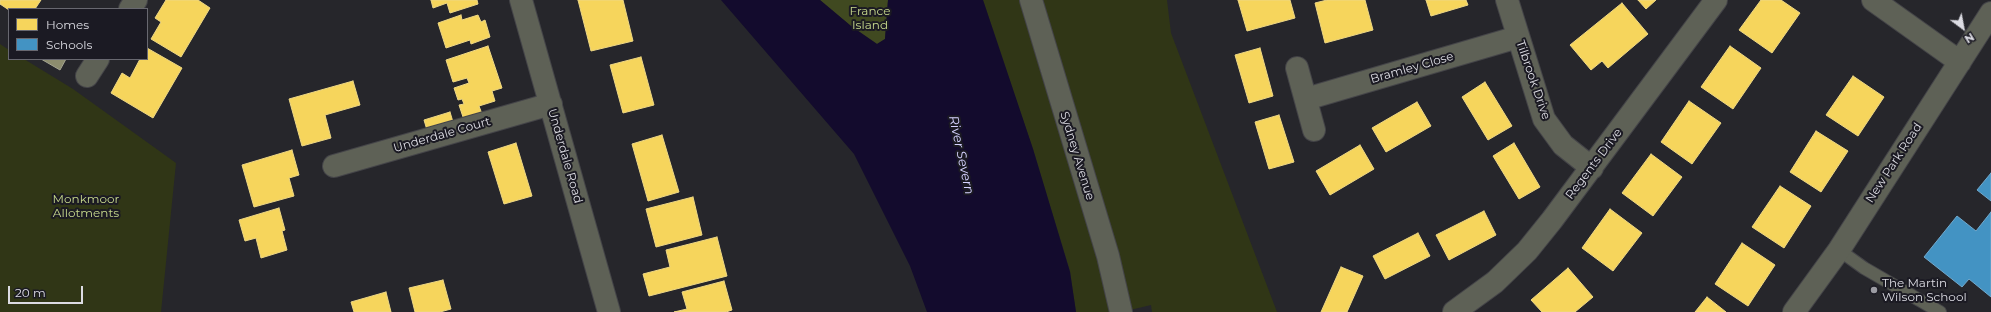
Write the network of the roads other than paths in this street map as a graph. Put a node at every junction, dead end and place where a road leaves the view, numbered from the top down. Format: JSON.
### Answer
{"nodes":[{"id":1,"x":521,"y":0,"type":"edge"},
{"id":2,"x":1031,"y":0,"type":"edge"},
{"id":3,"x":1507,"y":0,"type":"edge"},
{"id":4,"x":1716,"y":0,"type":"edge"},
{"id":5,"x":1872,"y":0,"type":"edge"},
{"id":6,"x":1991,"y":13,"type":"edge"},
{"id":7,"x":1518,"y":37,"type":"junction"},
{"id":8,"x":1960,"y":62,"type":"junction"},
{"id":9,"x":1297,"y":68,"type":"dead end"},
{"id":10,"x":1306,"y":99,"type":"junction"},
{"id":11,"x":551,"y":104,"type":"junction"},
{"id":12,"x":1314,"y":130,"type":"dead end"},
{"id":13,"x":334,"y":166,"type":"dead end"},
{"id":14,"x":1592,"y":168,"type":"junction"},
{"id":15,"x":1839,"y":250,"type":"junction"},
{"id":16,"x":609,"y":312,"type":"edge"},
{"id":17,"x":1121,"y":312,"type":"edge"},
{"id":18,"x":1454,"y":312,"type":"edge"},
{"id":19,"x":1794,"y":312,"type":"edge"},
{"id":20,"x":1940,"y":312,"type":"edge"}],
"edges":[{"from":1,"to":11,"type":"street","name":"Underdale Road"},
{"from":2,"to":17,"type":"street","name":"Sydney Avenue"},
{"from":3,"to":7,"type":"street","name":"Tilbrook Drive"},
{"from":4,"to":14,"type":"street","name":"Regents Drive"},
{"from":5,"to":8,"type":"street"},
{"from":6,"to":8,"type":"street","name":"New Park Road"},
{"from":7,"to":10,"type":"street","name":"Bramley Close"},
{"from":7,"to":14,"type":"street","name":"Tilbrook Drive"},
{"from":8,"to":15,"type":"street","name":"New Park Road"},
{"from":9,"to":10,"type":"street"},
{"from":10,"to":12,"type":"street"},
{"from":11,"to":13,"type":"street","name":"Underdale Court"},
{"from":11,"to":16,"type":"street","name":"Underdale Road"},
{"from":14,"to":18,"type":"street","name":"Regents Drive"},
{"from":15,"to":19,"type":"street","name":"New Park Road"},
{"from":15,"to":20,"type":"lane"}]}
